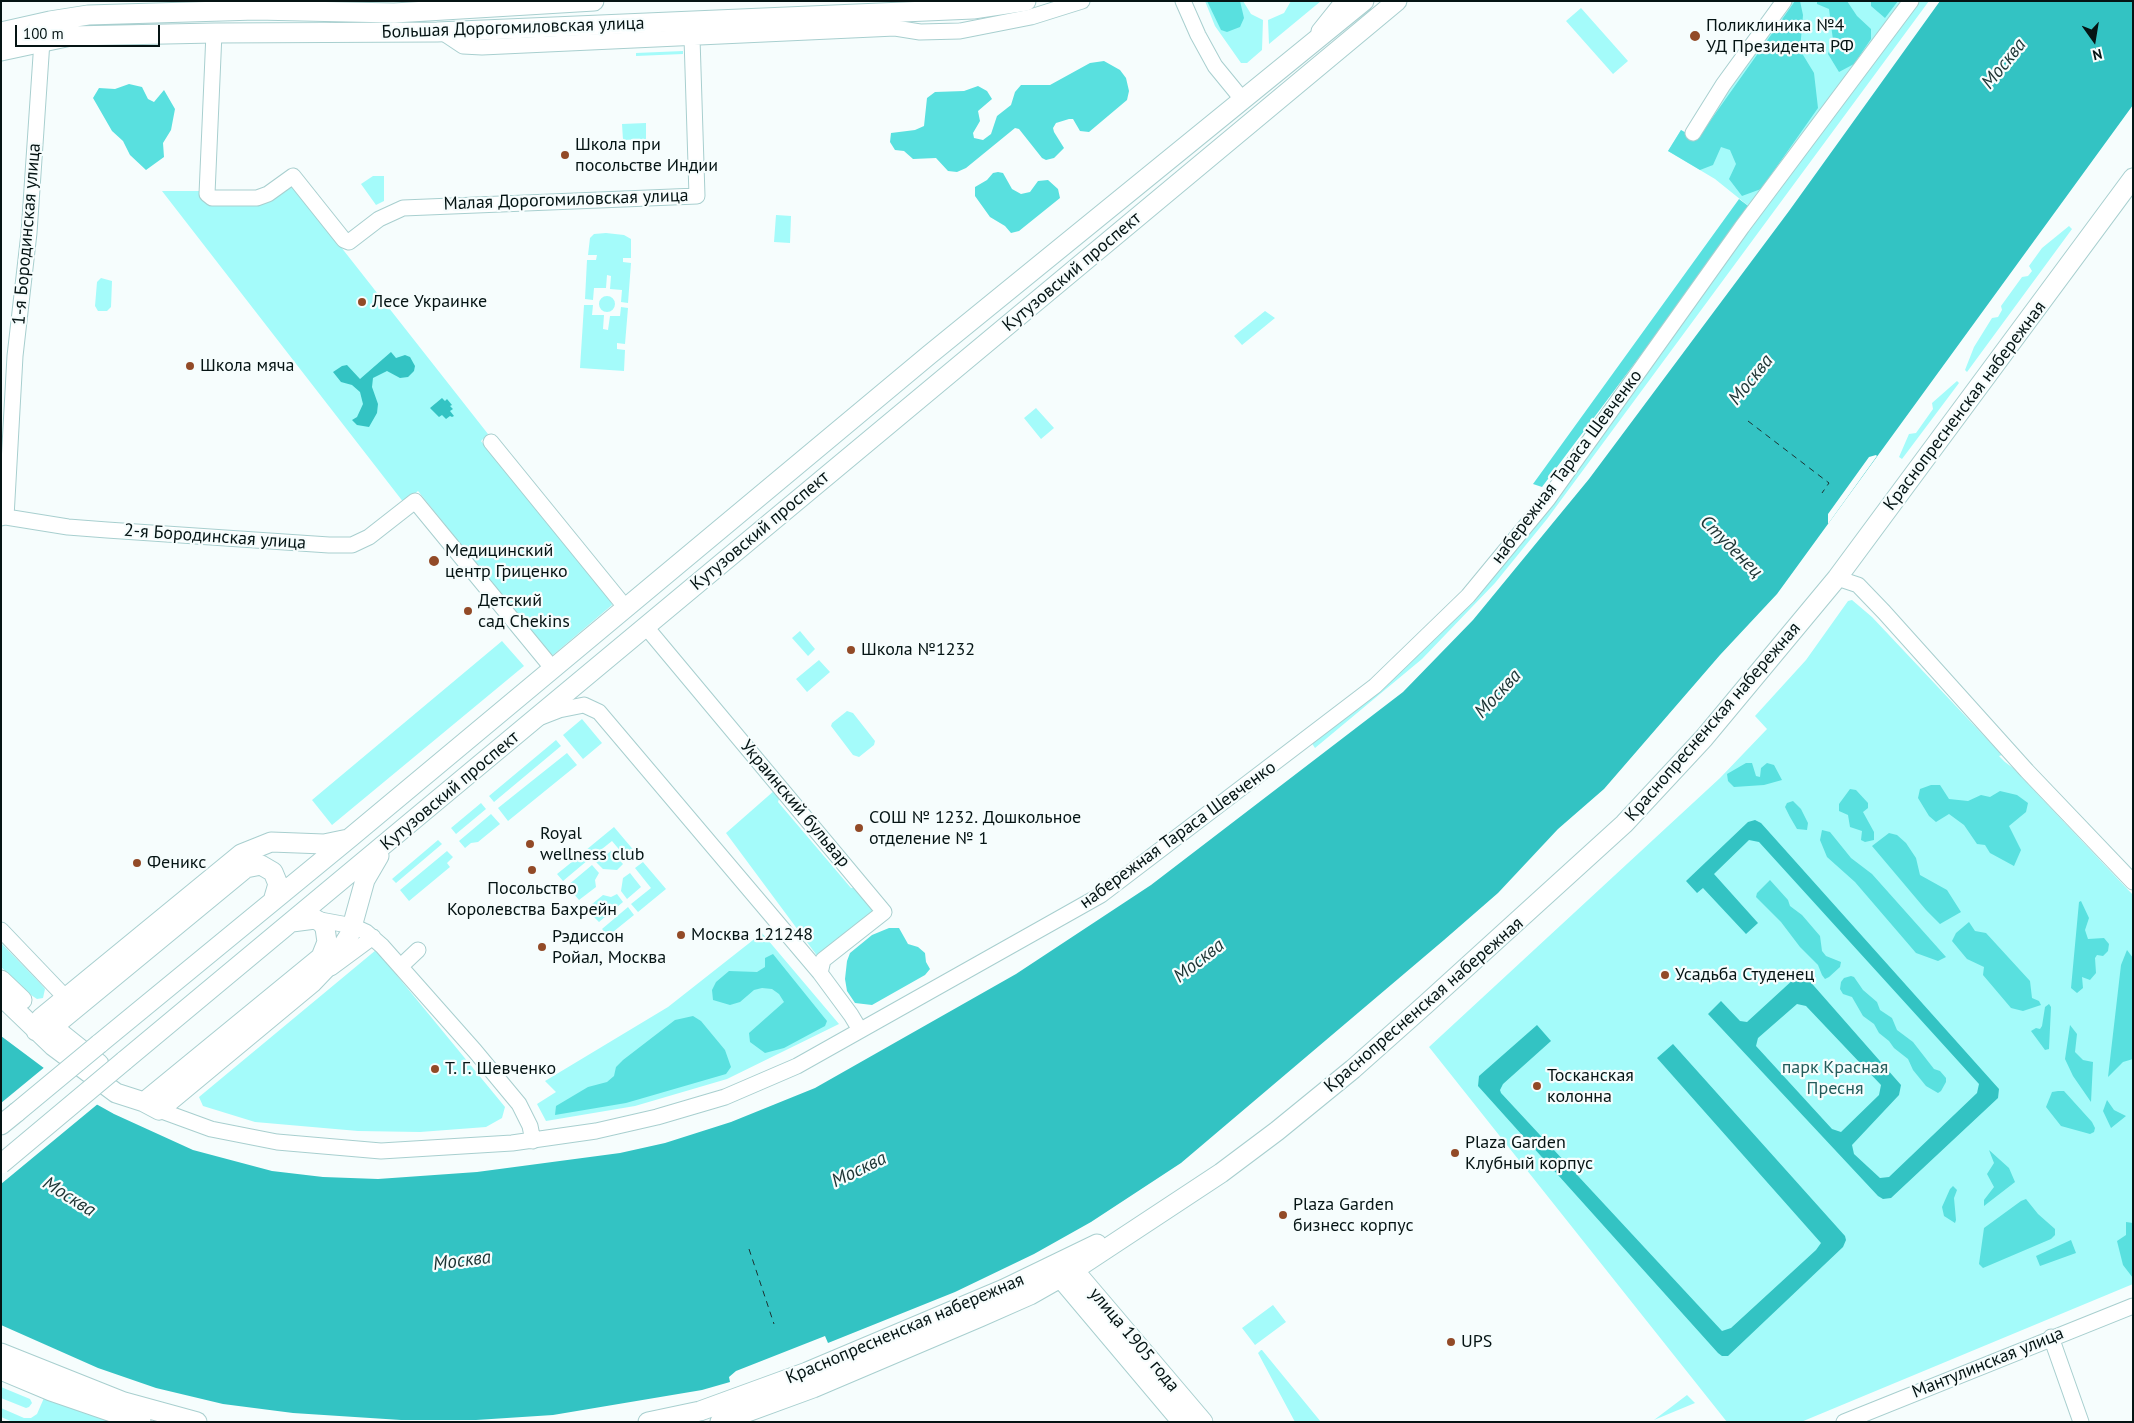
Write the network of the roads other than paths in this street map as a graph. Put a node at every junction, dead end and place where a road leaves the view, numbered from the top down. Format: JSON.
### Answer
{"nodes":[{"id":1,"x":183,"y":1,"type":"edge"},
{"id":2,"x":594,"y":1,"type":"edge"},
{"id":3,"x":1026,"y":1,"type":"edge"},
{"id":4,"x":1082,"y":1,"type":"edge"},
{"id":5,"x":1343,"y":1,"type":"edge"},
{"id":6,"x":1364,"y":1,"type":"edge"},
{"id":7,"x":1397,"y":1,"type":"edge"},
{"id":8,"x":1784,"y":1,"type":"edge"},
{"id":9,"x":1911,"y":1,"type":"edge"},
{"id":10,"x":1184,"y":3,"type":"edge"},
{"id":11,"x":974,"y":5,"type":"edge"},
{"id":12,"x":367,"y":7,"type":"edge"},
{"id":13,"x":256,"y":10,"type":"junction"},
{"id":14,"x":440,"y":11,"type":"junction"},
{"id":15,"x":1,"y":32,"type":"edge"},
{"id":16,"x":440,"y":32,"type":"junction"},
{"id":17,"x":214,"y":33,"type":"junction"},
{"id":18,"x":366,"y":34,"type":"junction"},
{"id":19,"x":692,"y":38,"type":"junction"},
{"id":20,"x":42,"y":42,"type":"junction"},
{"id":21,"x":1306,"y":48,"type":"junction"},
{"id":22,"x":1,"y":51,"type":"edge"},
{"id":23,"x":1242,"y":99,"type":"junction"},
{"id":24,"x":1692,"y":133,"type":"dead end"},
{"id":25,"x":2133,"y":178,"type":"edge"},
{"id":26,"x":491,"y":442,"type":"dead end"},
{"id":27,"x":4,"y":517,"type":"edge"},
{"id":28,"x":1837,"y":578,"type":"junction"},
{"id":29,"x":626,"y":608,"type":"junction"},
{"id":30,"x":646,"y":627,"type":"junction"},
{"id":31,"x":553,"y":669,"type":"junction"},
{"id":32,"x":536,"y":720,"type":"junction"},
{"id":33,"x":351,"y":838,"type":"junction"},
{"id":34,"x":388,"y":843,"type":"junction"},
{"id":35,"x":2133,"y":882,"type":"edge"},
{"id":36,"x":273,"y":901,"type":"junction"},
{"id":37,"x":315,"y":919,"type":"junction"},
{"id":38,"x":292,"y":922,"type":"junction"},
{"id":39,"x":353,"y":926,"type":"junction"},
{"id":40,"x":1,"y":930,"type":"edge"},
{"id":41,"x":373,"y":937,"type":"junction"},
{"id":42,"x":418,"y":950,"type":"dead end"},
{"id":43,"x":401,"y":966,"type":"junction"},
{"id":44,"x":820,"y":973,"type":"junction"},
{"id":45,"x":1,"y":980,"type":"edge"},
{"id":46,"x":312,"y":982,"type":"junction"},
{"id":47,"x":1,"y":996,"type":"edge"},
{"id":48,"x":66,"y":998,"type":"junction"},
{"id":49,"x":43,"y":1025,"type":"junction"},
{"id":50,"x":860,"y":1030,"type":"junction"},
{"id":51,"x":151,"y":1106,"type":"junction"},
{"id":52,"x":1,"y":1125,"type":"edge"},
{"id":53,"x":533,"y":1141,"type":"junction"},
{"id":54,"x":1,"y":1164,"type":"edge"},
{"id":55,"x":1063,"y":1268,"type":"junction"},
{"id":56,"x":2133,"y":1306,"type":"edge"},
{"id":57,"x":2051,"y":1337,"type":"junction"},
{"id":58,"x":1,"y":1353,"type":"edge"},
{"id":59,"x":1,"y":1370,"type":"edge"},
{"id":60,"x":141,"y":1422,"type":"edge"},
{"id":61,"x":197,"y":1422,"type":"edge"},
{"id":62,"x":648,"y":1422,"type":"edge"},
{"id":63,"x":720,"y":1422,"type":"edge"},
{"id":64,"x":1182,"y":1422,"type":"edge"},
{"id":65,"x":1203,"y":1422,"type":"edge"},
{"id":66,"x":1844,"y":1422,"type":"edge"},
{"id":67,"x":2081,"y":1422,"type":"edge"}],
"edges":[{"from":1,"to":13,"type":"main road"},
{"from":2,"to":14,"type":"main road","name":"Большая Дорогомиловская улица"},
{"from":3,"to":11,"type":"main road","name":"Большая Дорогомиловская улица"},
{"from":4,"to":19,"type":"street"},
{"from":5,"to":21,"type":"street"},
{"from":6,"to":21,"type":"main road","name":"Кутузовский проспект"},
{"from":7,"to":30,"type":"main road","name":"Кутузовский проспект"},
{"from":8,"to":24,"type":"street"},
{"from":9,"to":50,"type":"street","name":"набережная Тараса Шевченко"},
{"from":10,"to":23,"type":"street"},
{"from":11,"to":16,"type":"main road","name":"Большая Дорогомиловская улица"},
{"from":12,"to":13,"type":"main road","name":"Большая Дорогомиловская улица"},
{"from":12,"to":14,"type":"main road","name":"Большая Дорогомиловская улица"},
{"from":12,"to":18,"type":"street"},
{"from":13,"to":15,"type":"main road","name":"Большая Дорогомиловская улица"},
{"from":14,"to":16,"type":"street"},
{"from":16,"to":18,"type":"main road","name":"Большая Дорогомиловская улица"},
{"from":16,"to":19,"type":"street"},
{"from":17,"to":18,"type":"main road","name":"Большая Дорогомиловская улица"},
{"from":17,"to":19,"type":"street","name":"Малая Дорогомиловская улица"},
{"from":17,"to":20,"type":"main road","name":"Большая Дорогомиловская улица"},
{"from":20,"to":22,"type":"main road","name":"Большая Дорогомиловская улица"},
{"from":20,"to":27,"type":"street","name":"1-я Бородинская улица"},
{"from":21,"to":23,"type":"main road","name":"Кутузовский проспект"},
{"from":23,"to":29,"type":"main road","name":"Кутузовский проспект"},
{"from":25,"to":28,"type":"main road","name":"Краснопресненская набережная"},
{"from":26,"to":29,"type":"street"},
{"from":27,"to":31,"type":"street","name":"2-я Бородинская улица"},
{"from":28,"to":35,"type":"street"},
{"from":28,"to":55,"type":"main road","name":"Краснопресненская набережная"},
{"from":29,"to":31,"type":"main road","name":"Кутузовский проспект"},
{"from":30,"to":32,"type":"main road","name":"Кутузовский проспект"},
{"from":30,"to":44,"type":"street","name":"Украинский бульвар"},
{"from":31,"to":33,"type":"main road","name":"Кутузовский проспект"},
{"from":32,"to":34,"type":"main road","name":"Кутузовский проспект"},
{"from":32,"to":44,"type":"street"},
{"from":33,"to":36,"type":"main road","name":"Кутузовский проспект"},
{"from":33,"to":48,"type":"main road"},
{"from":34,"to":38,"type":"main road","name":"Кутузовский проспект"},
{"from":34,"to":39,"type":"main road"},
{"from":36,"to":49,"type":"main road"},
{"from":36,"to":52,"type":"main road","name":"Кутузовский проспект","bridge":true},
{"from":37,"to":38,"type":"main road"},
{"from":37,"to":39,"type":"street"},
{"from":37,"to":51,"type":"main road"},
{"from":38,"to":54,"type":"main road","name":"Кутузовский проспект","bridge":true},
{"from":39,"to":41,"type":"street"},
{"from":39,"to":46,"type":"main road"},
{"from":40,"to":48,"type":"street"},
{"from":41,"to":43,"type":"street"},
{"from":41,"to":46,"type":"street"},
{"from":42,"to":43,"type":"street"},
{"from":43,"to":53,"type":"street"},
{"from":44,"to":50,"type":"street"},
{"from":45,"to":49,"type":"main road","name":"набережная Тараса Шевченко"},
{"from":46,"to":51,"type":"main road"},
{"from":47,"to":49,"type":"main road","name":"набережная Тараса Шевченко"},
{"from":48,"to":49,"type":"main road"},
{"from":49,"to":51,"type":"main road","name":"набережная Тараса Шевченко"},
{"from":50,"to":53,"type":"street","name":"набережная Тараса Шевченко"},
{"from":51,"to":53,"type":"street","name":"набережная Тараса Шевченко"},
{"from":55,"to":62,"type":"main road","name":"Краснопресненская набережная"},
{"from":55,"to":63,"type":"main road","name":"Краснопресненская набережная"},
{"from":55,"to":64,"type":"main road","name":"улица 1905 года"},
{"from":55,"to":65,"type":"main road","name":"улица 1905 года"},
{"from":56,"to":57,"type":"street","name":"Мантулинская улица"},
{"from":57,"to":66,"type":"street","name":"Мантулинская улица"},
{"from":57,"to":67,"type":"street"},
{"from":58,"to":61,"type":"main road"},
{"from":59,"to":60,"type":"main road"}]}
